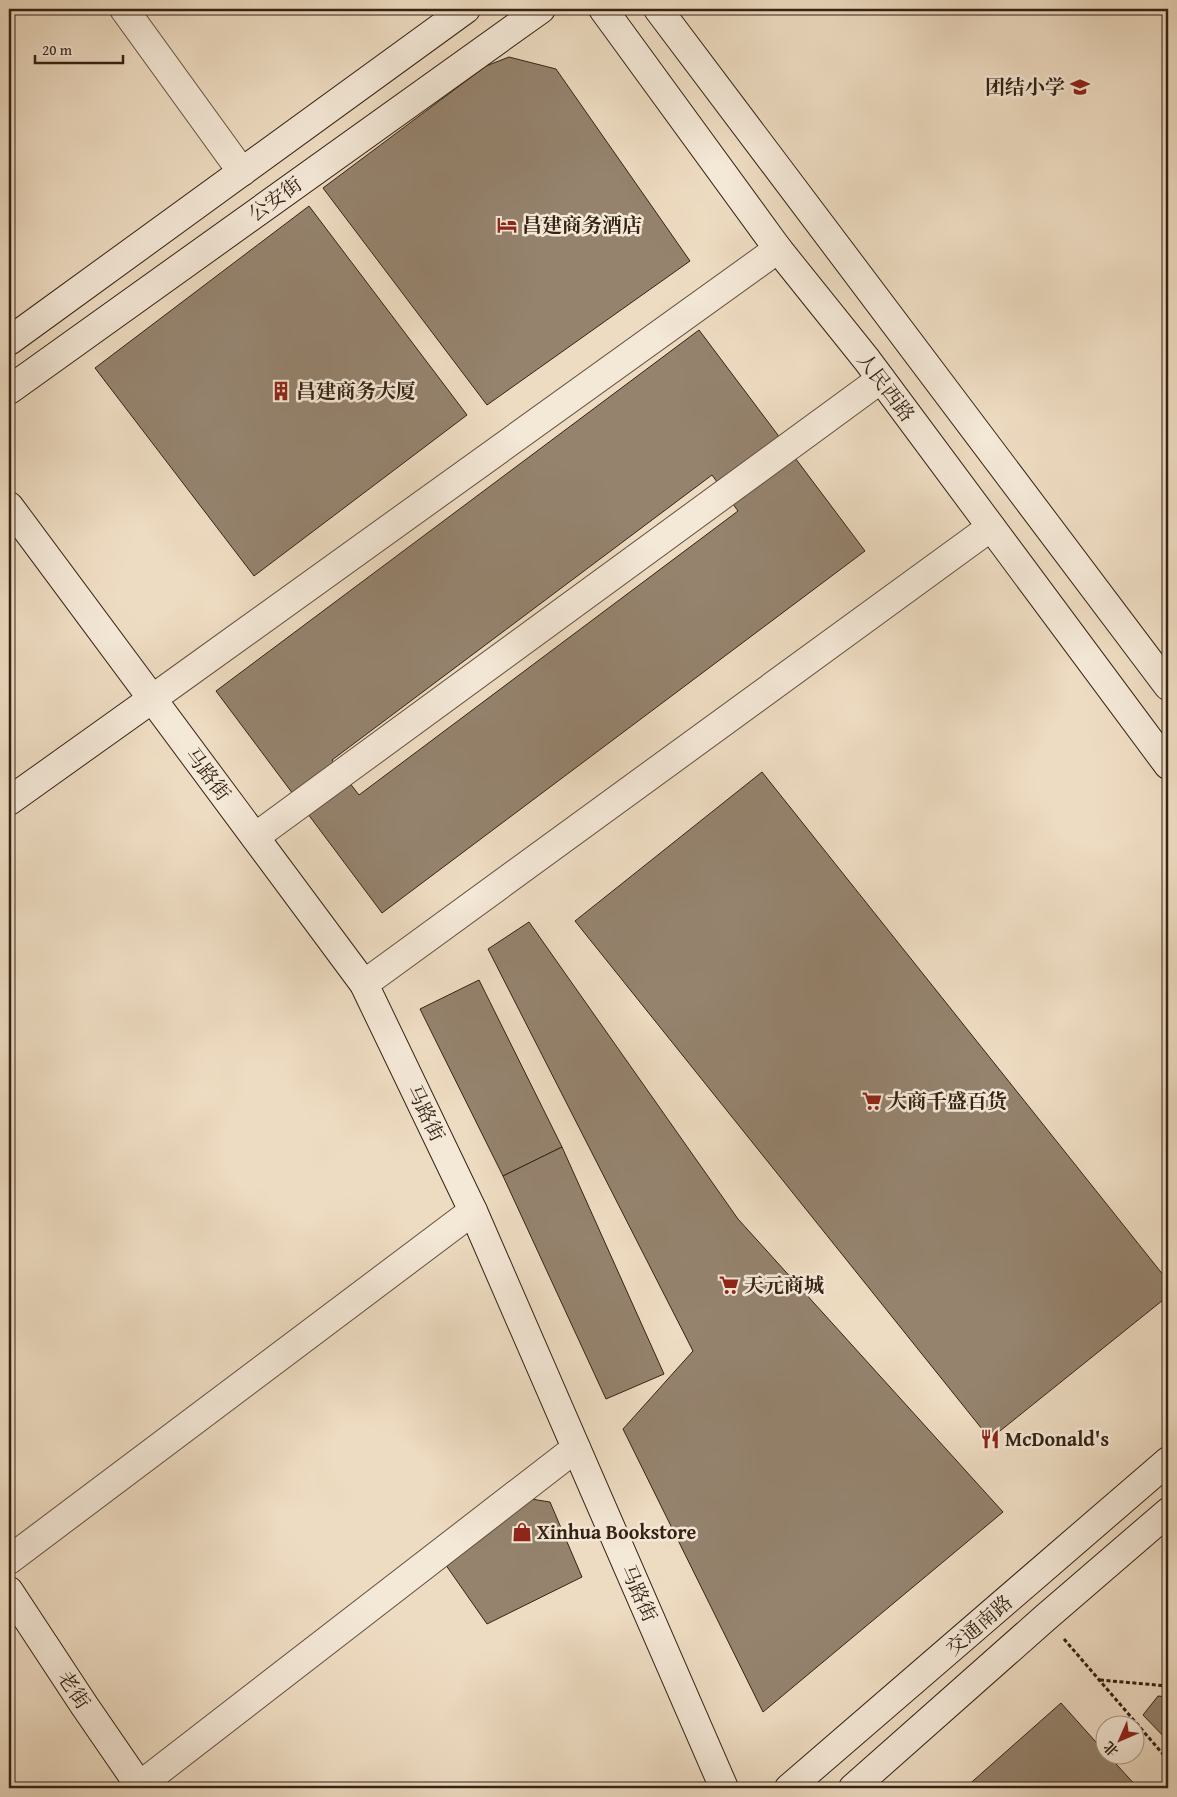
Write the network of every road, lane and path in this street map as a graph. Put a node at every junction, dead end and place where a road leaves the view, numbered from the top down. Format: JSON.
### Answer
{"nodes":[{"id":1,"x":124,"y":9,"type":"edge"},
{"id":2,"x":466,"y":9,"type":"edge"},
{"id":3,"x":541,"y":9,"type":"edge"},
{"id":4,"x":603,"y":9,"type":"edge"},
{"id":5,"x":667,"y":12,"type":"edge"},
{"id":6,"x":242,"y":172,"type":"junction"},
{"id":7,"x":778,"y":250,"type":"junction"},
{"id":8,"x":9,"y":341,"type":"edge"},
{"id":9,"x":881,"y":379,"type":"junction"},
{"id":10,"x":9,"y":390,"type":"edge"},
{"id":11,"x":9,"y":506,"type":"edge"},
{"id":12,"x":990,"y":527,"type":"junction"},
{"id":13,"x":1168,"y":686,"type":"edge"},
{"id":14,"x":152,"y":699,"type":"junction"},
{"id":15,"x":1168,"y":765,"type":"edge"},
{"id":16,"x":9,"y":801,"type":"edge"},
{"id":17,"x":255,"y":837,"type":"junction"},
{"id":18,"x":364,"y":984,"type":"junction"},
{"id":19,"x":473,"y":1211,"type":"junction"},
{"id":20,"x":576,"y":1448,"type":"junction"},
{"id":21,"x":1168,"y":1461,"type":"edge"},
{"id":22,"x":1168,"y":1512,"type":"edge"},
{"id":23,"x":9,"y":1560,"type":"edge"},
{"id":24,"x":9,"y":1591,"type":"edge"},
{"id":25,"x":1045,"y":1618,"type":"junction"},
{"id":26,"x":1100,"y":1680,"type":"junction"},
{"id":27,"x":1168,"y":1686,"type":"edge"},
{"id":28,"x":1168,"y":1760,"type":"edge"},
{"id":29,"x":140,"y":1787,"type":"edge"},
{"id":30,"x":724,"y":1788,"type":"edge"},
{"id":31,"x":789,"y":1788,"type":"edge"},
{"id":32,"x":853,"y":1788,"type":"edge"}],
"edges":[{"from":1,"to":6,"type":"street"},
{"from":2,"to":6,"type":"street"},
{"from":3,"to":10,"type":"street","name":"公安街"},
{"from":4,"to":7,"type":"street","name":"人民西路"},
{"from":5,"to":13,"type":"street"},
{"from":6,"to":8,"type":"street"},
{"from":7,"to":9,"type":"street","name":"人民西路"},
{"from":7,"to":14,"type":"street"},
{"from":9,"to":12,"type":"street","name":"人民西路"},
{"from":9,"to":17,"type":"street"},
{"from":11,"to":14,"type":"street","name":"马路街"},
{"from":12,"to":15,"type":"street","name":"人民西路"},
{"from":12,"to":18,"type":"street"},
{"from":14,"to":16,"type":"street"},
{"from":14,"to":17,"type":"street","name":"马路街"},
{"from":17,"to":18,"type":"street","name":"马路街"},
{"from":18,"to":19,"type":"street","name":"马路街"},
{"from":19,"to":20,"type":"street","name":"马路街"},
{"from":19,"to":23,"type":"street"},
{"from":20,"to":29,"type":"street"},
{"from":20,"to":30,"type":"street","name":"马路街"},
{"from":21,"to":31,"type":"street","name":"交通南路"},
{"from":22,"to":25,"type":"street","name":"交通南路"},
{"from":24,"to":29,"type":"street","name":"老街"},
{"from":25,"to":26,"type":"path"},
{"from":25,"to":32,"type":"street","name":"交通南路"},
{"from":26,"to":27,"type":"path"},
{"from":26,"to":28,"type":"path"}]}
